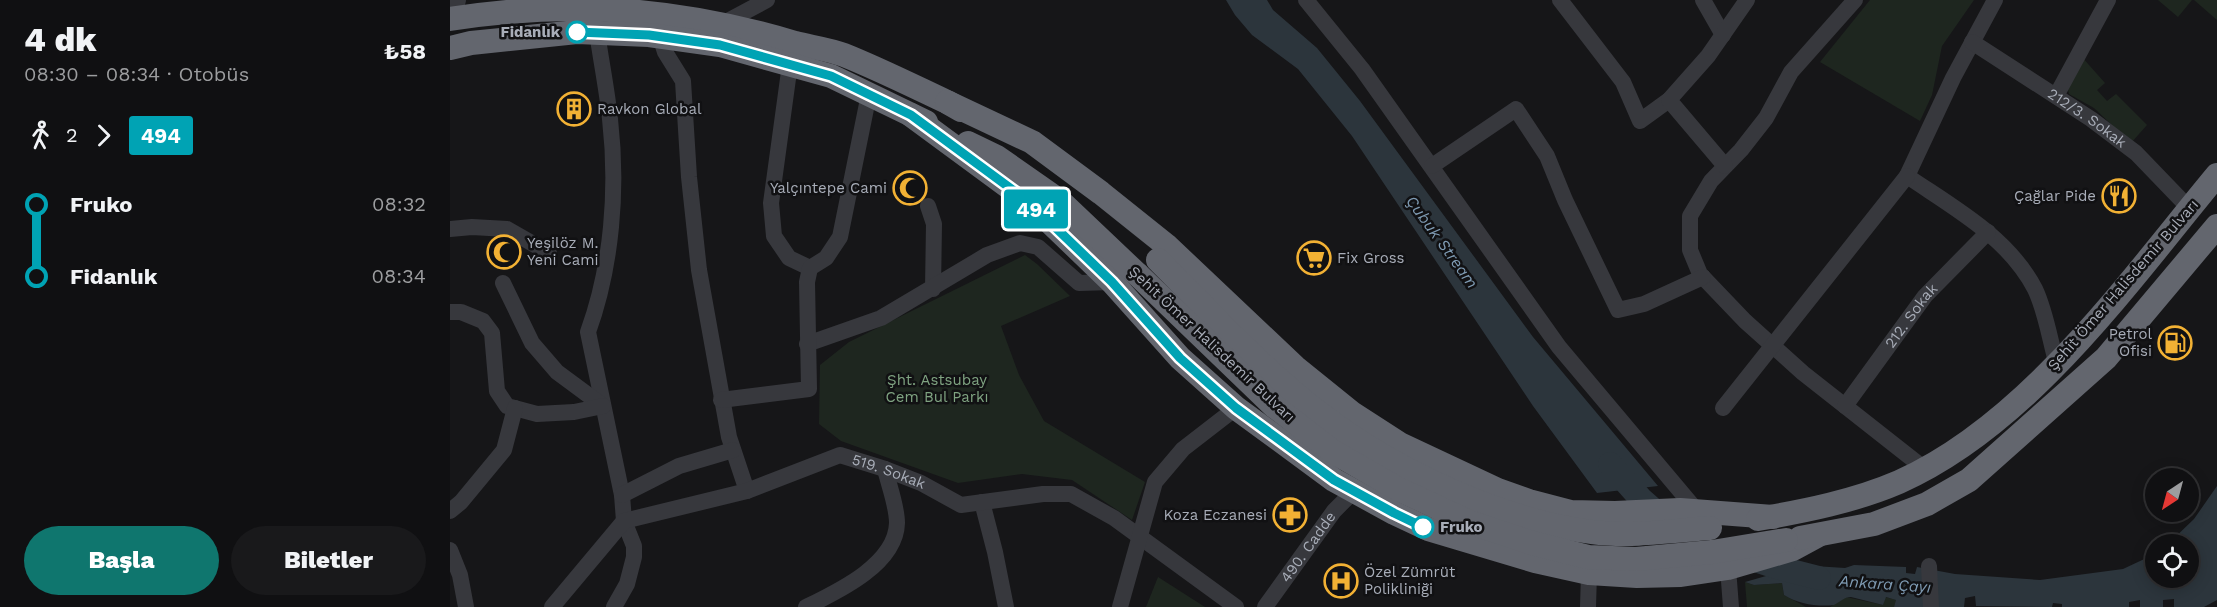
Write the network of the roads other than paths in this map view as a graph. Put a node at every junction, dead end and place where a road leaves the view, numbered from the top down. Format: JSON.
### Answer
{"nodes":[{"id":1,"x":767,"y":0,"type":"edge"},
{"id":2,"x":1306,"y":0,"type":"edge"},
{"id":3,"x":1560,"y":0,"type":"edge"},
{"id":4,"x":1703,"y":0,"type":"edge"},
{"id":5,"x":1747,"y":0,"type":"edge"},
{"id":6,"x":1855,"y":0,"type":"edge"},
{"id":7,"x":1995,"y":0,"type":"edge"},
{"id":8,"x":2108,"y":0,"type":"edge"},
{"id":9,"x":453,"y":13,"type":"edge"},
{"id":10,"x":722,"y":24,"type":"junction"},
{"id":11,"x":597,"y":33,"type":"junction"},
{"id":12,"x":1722,"y":35,"type":"junction"},
{"id":13,"x":660,"y":36,"type":"junction"},
{"id":14,"x":1972,"y":42,"type":"junction"},
{"id":15,"x":450,"y":48,"type":"edge"},
{"id":16,"x":790,"y":64,"type":"junction"},
{"id":17,"x":869,"y":94,"type":"junction"},
{"id":18,"x":2056,"y":96,"type":"junction"},
{"id":19,"x":1669,"y":100,"type":"junction"},
{"id":20,"x":947,"y":102,"type":"junction"},
{"id":21,"x":911,"y":115,"type":"junction"},
{"id":22,"x":1432,"y":166,"type":"junction"},
{"id":23,"x":1725,"y":166,"type":"junction"},
{"id":24,"x":2217,"y":175,"type":"edge"},
{"id":25,"x":1907,"y":176,"type":"junction"},
{"id":26,"x":927,"y":206,"type":"dead end"},
{"id":27,"x":2189,"y":208,"type":"junction"},
{"id":28,"x":2217,"y":226,"type":"edge"},
{"id":29,"x":450,"y":229,"type":"edge"},
{"id":30,"x":1988,"y":232,"type":"junction"},
{"id":31,"x":549,"y":253,"type":"dead end"},
{"id":32,"x":810,"y":268,"type":"junction"},
{"id":33,"x":1703,"y":277,"type":"junction"},
{"id":34,"x":1112,"y":282,"type":"junction"},
{"id":35,"x":503,"y":283,"type":"dead end"},
{"id":36,"x":933,"y":289,"type":"junction"},
{"id":37,"x":450,"y":312,"type":"edge"},
{"id":38,"x":807,"y":344,"type":"junction"},
{"id":39,"x":1772,"y":345,"type":"junction"},
{"id":40,"x":2056,"y":365,"type":"junction"},
{"id":41,"x":1323,"y":390,"type":"junction"},
{"id":42,"x":721,"y":400,"type":"junction"},
{"id":43,"x":603,"y":406,"type":"junction"},
{"id":44,"x":1845,"y":406,"type":"junction"},
{"id":45,"x":515,"y":408,"type":"junction"},
{"id":46,"x":1236,"y":408,"type":"junction"},
{"id":47,"x":1723,"y":408,"type":"dead end"},
{"id":48,"x":1384,"y":436,"type":"junction"},
{"id":49,"x":1283,"y":443,"type":"junction"},
{"id":50,"x":733,"y":450,"type":"junction"},
{"id":51,"x":1442,"y":465,"type":"junction"},
{"id":52,"x":885,"y":469,"type":"junction"},
{"id":53,"x":1925,"y":469,"type":"junction"},
{"id":54,"x":747,"y":491,"type":"junction"},
{"id":55,"x":1354,"y":491,"type":"junction"},
{"id":56,"x":622,"y":495,"type":"junction"},
{"id":57,"x":982,"y":502,"type":"junction"},
{"id":58,"x":450,"y":511,"type":"edge"},
{"id":59,"x":1695,"y":516,"type":"junction"},
{"id":60,"x":624,"y":521,"type":"junction"},
{"id":61,"x":1410,"y":521,"type":"junction"},
{"id":62,"x":1140,"y":537,"type":"junction"},
{"id":63,"x":1790,"y":544,"type":"junction"},
{"id":64,"x":450,"y":550,"type":"edge"},
{"id":65,"x":1733,"y":566,"type":"junction"},
{"id":66,"x":1929,"y":566,"type":"dead end"},
{"id":67,"x":1589,"y":573,"type":"junction"},
{"id":68,"x":827,"y":603,"type":"edge"},
{"id":69,"x":466,"y":607,"type":"edge"},
{"id":70,"x":552,"y":607,"type":"edge"},
{"id":71,"x":614,"y":607,"type":"edge"},
{"id":72,"x":806,"y":607,"type":"edge"},
{"id":73,"x":1006,"y":607,"type":"edge"},
{"id":74,"x":1120,"y":607,"type":"edge"},
{"id":75,"x":1236,"y":607,"type":"edge"},
{"id":76,"x":1265,"y":607,"type":"edge"},
{"id":77,"x":1588,"y":607,"type":"edge"},
{"id":78,"x":1731,"y":607,"type":"edge"},
{"id":79,"x":1930,"y":607,"type":"edge"}],
"edges":[{"from":1,"to":10,"type":"street"},
{"from":2,"to":22,"type":"street"},
{"from":3,"to":19,"type":"street"},
{"from":4,"to":12,"type":"street"},
{"from":5,"to":12,"type":"street"},
{"from":6,"to":23,"type":"street"},
{"from":7,"to":14,"type":"street"},
{"from":8,"to":18,"type":"street"},
{"from":9,"to":10,"type":"highway","name":"Şehit Ömer Halisdemir Bulvarı"},
{"from":10,"to":20,"type":"highway","name":"Şehit Ömer Halisdemir Bulvarı"},
{"from":11,"to":13,"type":"highway","name":"Şehit Ömer Halisdemir Bulvarı"},
{"from":11,"to":15,"type":"highway","name":"Şehit Ömer Halisdemir Bulvarı"},
{"from":11,"to":43,"type":"street"},
{"from":12,"to":19,"type":"street"},
{"from":13,"to":16,"type":"highway","name":"Şehit Ömer Halisdemir Bulvarı"},
{"from":13,"to":42,"type":"street"},
{"from":14,"to":18,"type":"street","name":"212/3. Sokak"},
{"from":14,"to":25,"type":"street"},
{"from":16,"to":17,"type":"highway","name":"Şehit Ömer Halisdemir Bulvarı"},
{"from":16,"to":32,"type":"street"},
{"from":17,"to":21,"type":"highway","name":"Şehit Ömer Halisdemir Bulvarı"},
{"from":17,"to":32,"type":"street"},
{"from":18,"to":27,"type":"street","name":"212/3. Sokak"},
{"from":19,"to":23,"type":"street"},
{"from":20,"to":41,"type":"highway","name":"Şehit Ömer Halisdemir Bulvarı"},
{"from":20,"to":59,"type":"highway","name":"Şehit Ömer Halisdemir Bulvarı","bridge":true},
{"from":21,"to":34,"type":"highway","name":"Şehit Ömer Halisdemir Bulvarı"},
{"from":21,"to":63,"type":"highway","name":"Şehit Ömer Halisdemir Bulvarı","bridge":true},
{"from":22,"to":33,"type":"street"},
{"from":22,"to":59,"type":"street"},
{"from":23,"to":33,"type":"street"},
{"from":24,"to":27,"type":"highway","name":"Şehit Ömer Halisdemir Bulvarı"},
{"from":25,"to":30,"type":"street"},
{"from":25,"to":39,"type":"street"},
{"from":26,"to":36,"type":"street"},
{"from":27,"to":40,"type":"highway","name":"Şehit Ömer Halisdemir Bulvarı"},
{"from":28,"to":63,"type":"highway","name":"Şehit Ömer Halisdemir Bulvarı"},
{"from":29,"to":31,"type":"street"},
{"from":30,"to":40,"type":"street"},
{"from":30,"to":44,"type":"street","name":"212. Sokak"},
{"from":32,"to":38,"type":"street"},
{"from":33,"to":39,"type":"street"},
{"from":34,"to":36,"type":"street"},
{"from":34,"to":46,"type":"highway","name":"Şehit Ömer Halisdemir Bulvarı"},
{"from":35,"to":43,"type":"street"},
{"from":36,"to":38,"type":"street"},
{"from":37,"to":45,"type":"street"},
{"from":38,"to":42,"type":"street"},
{"from":39,"to":44,"type":"street"},
{"from":39,"to":47,"type":"street"},
{"from":40,"to":53,"type":"highway","name":"Şehit Ömer Halisdemir Bulvarı"},
{"from":41,"to":48,"type":"highway","name":"Şehit Ömer Halisdemir Bulvarı"},
{"from":41,"to":49,"type":"highway"},
{"from":42,"to":50,"type":"street"},
{"from":43,"to":45,"type":"street"},
{"from":43,"to":56,"type":"street"},
{"from":44,"to":53,"type":"street"},
{"from":45,"to":58,"type":"street"},
{"from":46,"to":49,"type":"highway","name":"Şehit Ömer Halisdemir Bulvarı"},
{"from":46,"to":62,"type":"street"},
{"from":48,"to":51,"type":"highway","name":"Şehit Ömer Halisdemir Bulvarı"},
{"from":48,"to":55,"type":"highway"},
{"from":48,"to":55,"type":"highway"},
{"from":49,"to":55,"type":"highway","name":"Şehit Ömer Halisdemir Bulvarı"},
{"from":50,"to":54,"type":"street"},
{"from":50,"to":56,"type":"street"},
{"from":51,"to":59,"type":"highway","name":"Şehit Ömer Halisdemir Bulvarı"},
{"from":51,"to":61,"type":"highway"},
{"from":52,"to":54,"type":"street","name":"519. Sokak"},
{"from":52,"to":57,"type":"street","name":"519. Sokak"},
{"from":52,"to":68,"type":"street"},
{"from":53,"to":59,"type":"highway","name":"Şehit Ömer Halisdemir Bulvarı"},
{"from":54,"to":60,"type":"street","name":"519. Sokak"},
{"from":55,"to":61,"type":"highway","name":"Şehit Ömer Halisdemir Bulvarı"},
{"from":55,"to":76,"type":"street","name":"490. Cadde"},
{"from":56,"to":60,"type":"street"},
{"from":57,"to":62,"type":"street","name":"519. Sokak"},
{"from":57,"to":73,"type":"street"},
{"from":60,"to":70,"type":"street"},
{"from":60,"to":71,"type":"street"},
{"from":61,"to":67,"type":"highway","name":"Şehit Ömer Halisdemir Bulvarı"},
{"from":62,"to":74,"type":"street"},
{"from":62,"to":75,"type":"street","name":"519. Sokak"},
{"from":63,"to":65,"type":"highway","name":"Şehit Ömer Halisdemir Bulvarı"},
{"from":64,"to":69,"type":"street"},
{"from":65,"to":67,"type":"highway","name":"Şehit Ömer Halisdemir Bulvarı"},
{"from":65,"to":78,"type":"street"},
{"from":66,"to":79,"type":"street"},
{"from":67,"to":77,"type":"street"},
{"from":68,"to":72,"type":"street"}]}
